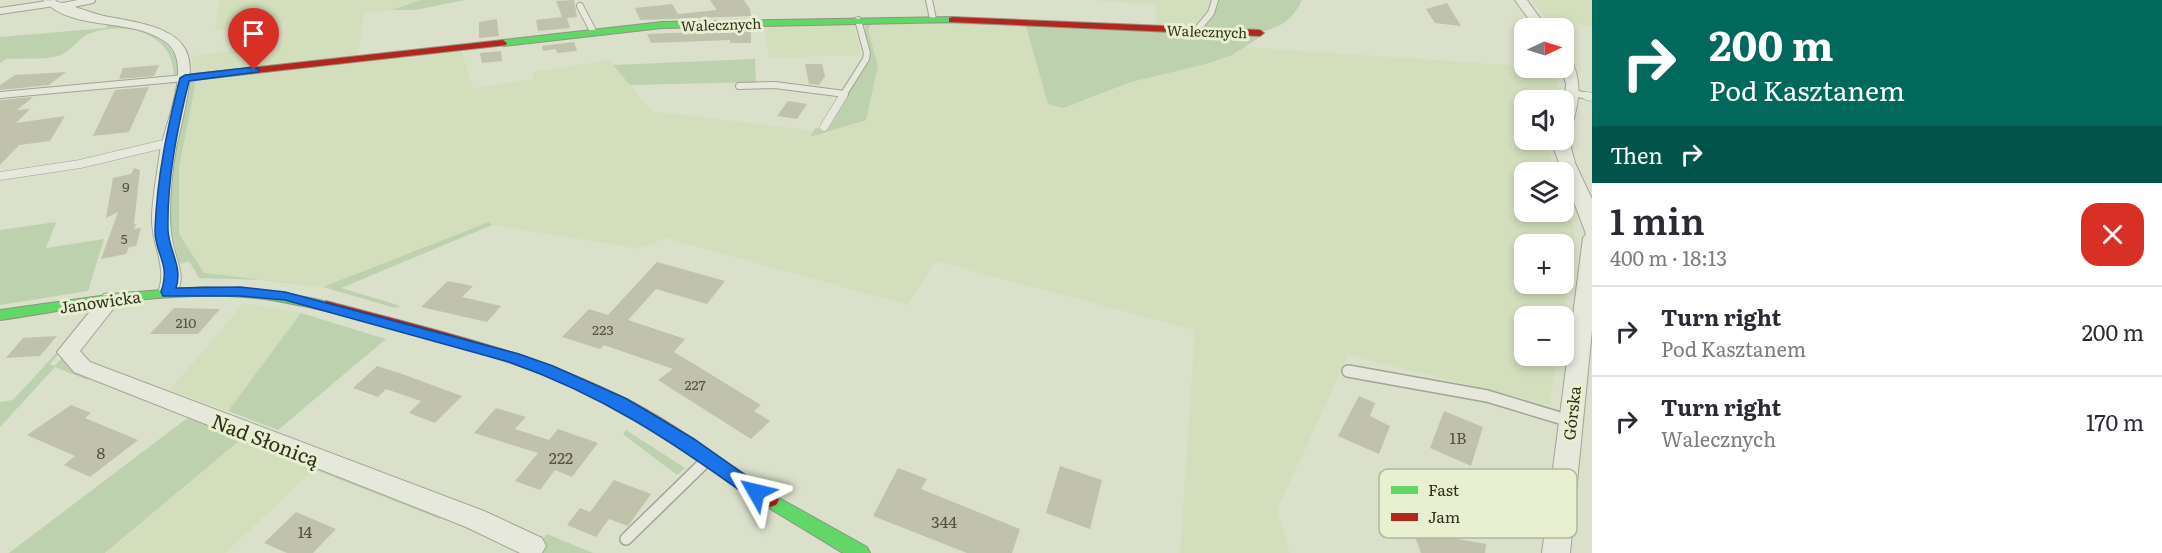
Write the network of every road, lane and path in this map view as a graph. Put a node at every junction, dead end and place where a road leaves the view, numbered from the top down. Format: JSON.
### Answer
{"nodes":[{"id":1,"x":92,"y":0,"type":"edge"},
{"id":2,"x":929,"y":0,"type":"edge"},
{"id":3,"x":1215,"y":0,"type":"edge"},
{"id":4,"x":1521,"y":0,"type":"edge"},
{"id":5,"x":54,"y":3,"type":"edge"},
{"id":6,"x":580,"y":6,"type":"dead end"},
{"id":7,"x":0,"y":11,"type":"edge"},
{"id":8,"x":1534,"y":18,"type":"edge"},
{"id":9,"x":933,"y":19,"type":"junction"},
{"id":10,"x":858,"y":20,"type":"junction"},
{"id":11,"x":592,"y":31,"type":"junction"},
{"id":12,"x":1196,"y":31,"type":"junction"},
{"id":13,"x":1260,"y":33,"type":"dead end"},
{"id":14,"x":185,"y":78,"type":"junction"},
{"id":15,"x":739,"y":86,"type":"dead end"},
{"id":16,"x":1574,"y":93,"type":"edge"},
{"id":17,"x":845,"y":94,"type":"junction"},
{"id":18,"x":0,"y":95,"type":"edge"},
{"id":19,"x":1592,"y":97,"type":"edge"},
{"id":20,"x":824,"y":127,"type":"dead end"},
{"id":21,"x":168,"y":143,"type":"junction"},
{"id":22,"x":1562,"y":150,"type":"edge"},
{"id":23,"x":0,"y":176,"type":"edge"},
{"id":24,"x":1592,"y":230,"type":"edge"},
{"id":25,"x":1592,"y":238,"type":"edge"},
{"id":26,"x":168,"y":292,"type":"junction"},
{"id":27,"x":111,"y":299,"type":"junction"},
{"id":28,"x":0,"y":315,"type":"edge"},
{"id":29,"x":1348,"y":371,"type":"dead end"},
{"id":30,"x":1570,"y":421,"type":"junction"},
{"id":31,"x":709,"y":458,"type":"junction"},
{"id":32,"x":1565,"y":469,"type":"edge"},
{"id":33,"x":1558,"y":538,"type":"edge"},
{"id":34,"x":626,"y":539,"type":"dead end"},
{"id":35,"x":532,"y":546,"type":"dead end"},
{"id":36,"x":860,"y":553,"type":"edge"},
{"id":37,"x":1556,"y":553,"type":"edge"}],
"edges":[{"from":1,"to":5,"type":"lane"},
{"from":2,"to":9,"type":"lane"},
{"from":3,"to":12,"type":"lane"},
{"from":4,"to":8,"type":"street"},
{"from":5,"to":7,"type":"lane"},
{"from":5,"to":14,"type":"street"},
{"from":6,"to":11,"type":"lane"},
{"from":9,"to":10,"type":"street","name":"Walecznych"},
{"from":9,"to":12,"type":"street","name":"Walecznych"},
{"from":10,"to":11,"type":"street","name":"Walecznych"},
{"from":10,"to":17,"type":"lane"},
{"from":11,"to":14,"type":"street","name":"Walecznych"},
{"from":12,"to":13,"type":"street","name":"Walecznych"},
{"from":14,"to":18,"type":"lane"},
{"from":14,"to":21,"type":"street"},
{"from":15,"to":17,"type":"lane"},
{"from":16,"to":19,"type":"lane"},
{"from":17,"to":20,"type":"lane"},
{"from":21,"to":23,"type":"lane"},
{"from":21,"to":26,"type":"street"},
{"from":22,"to":24,"type":"street"},
{"from":25,"to":30,"type":"street","name":"Górska"},
{"from":26,"to":27,"type":"street","name":"Janowicka"},
{"from":26,"to":31,"type":"street","name":"Janowicka"},
{"from":27,"to":28,"type":"street","name":"Janowicka"},
{"from":27,"to":35,"type":"street","name":"Nad Słonicą"},
{"from":29,"to":30,"type":"lane"},
{"from":30,"to":32,"type":"street","name":"Górska"},
{"from":31,"to":34,"type":"lane"},
{"from":31,"to":36,"type":"street","name":"Janowicka"},
{"from":33,"to":37,"type":"street","name":"Górska"}]}
